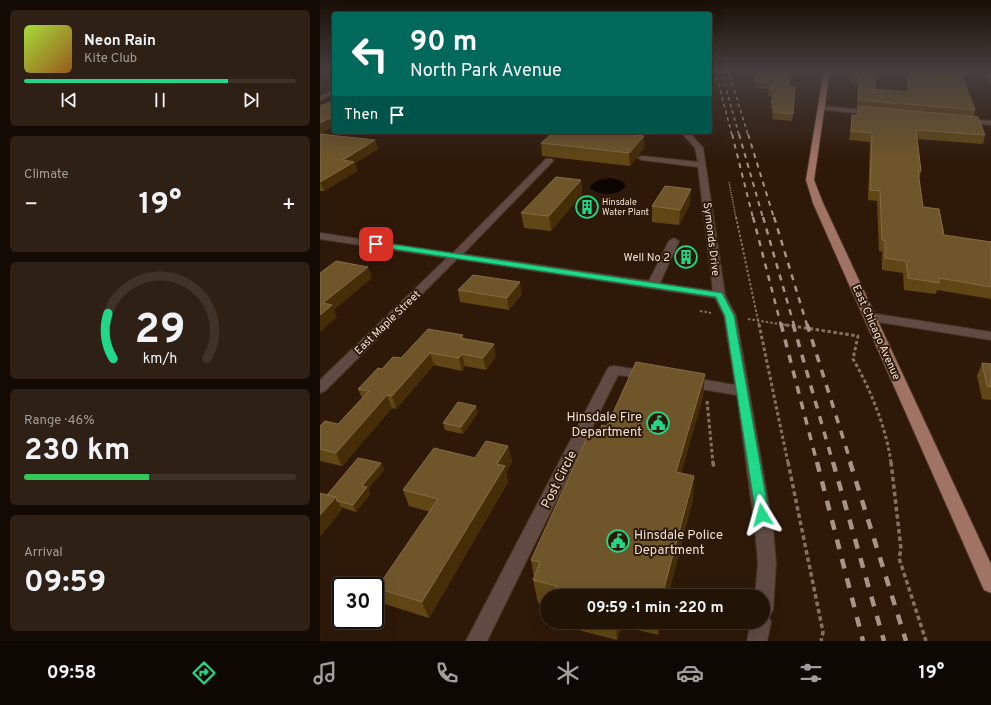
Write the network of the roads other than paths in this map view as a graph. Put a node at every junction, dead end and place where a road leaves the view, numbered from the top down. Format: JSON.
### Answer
{"nodes":[{"id":1,"x":821,"y":100,"type":"edge"},
{"id":2,"x":820,"y":108,"type":"junction"},
{"id":3,"x":882,"y":114,"type":"edge"},
{"id":4,"x":960,"y":120,"type":"edge"},
{"id":5,"x":991,"y":123,"type":"edge"},
{"id":6,"x":687,"y":134,"type":"edge"},
{"id":7,"x":642,"y":158,"type":"dead end"},
{"id":8,"x":549,"y":161,"type":"dead end"},
{"id":9,"x":702,"y":165,"type":"junction"},
{"id":10,"x":320,"y":236,"type":"edge"},
{"id":11,"x":674,"y":241,"type":"dead end"},
{"id":12,"x":455,"y":256,"type":"junction"},
{"id":13,"x":653,"y":285,"type":"junction"},
{"id":14,"x":719,"y":295,"type":"junction"},
{"id":15,"x":870,"y":317,"type":"junction"},
{"id":16,"x":991,"y":336,"type":"edge"},
{"id":17,"x":320,"y":388,"type":"edge"},
{"id":18,"x":743,"y":390,"type":"junction"},
{"id":19,"x":991,"y":584,"type":"edge"},
{"id":20,"x":765,"y":589,"type":"edge"},
{"id":21,"x":760,"y":629,"type":"edge"},
{"id":22,"x":476,"y":641,"type":"edge"},
{"id":23,"x":757,"y":641,"type":"edge"}],
"edges":[{"from":1,"to":2,"type":"main road","name":"East Chicago Avenue"},
{"from":2,"to":3,"type":"street"},
{"from":2,"to":15,"type":"main road","name":"East Chicago Avenue"},
{"from":4,"to":5,"type":"street"},
{"from":6,"to":9,"type":"street","name":"Symonds Drive"},
{"from":7,"to":9,"type":"street"},
{"from":8,"to":12,"type":"street","name":"East Maple Street"},
{"from":9,"to":14,"type":"street","name":"Symonds Drive"},
{"from":10,"to":12,"type":"street"},
{"from":11,"to":13,"type":"street"},
{"from":12,"to":13,"type":"street"},
{"from":12,"to":17,"type":"street","name":"East Maple Street"},
{"from":13,"to":14,"type":"street"},
{"from":14,"to":18,"type":"street","name":"Symonds Drive"},
{"from":15,"to":16,"type":"street"},
{"from":15,"to":19,"type":"main road","name":"East Chicago Avenue"},
{"from":18,"to":20,"type":"street","name":"Symonds Drive"},
{"from":18,"to":22,"type":"street","name":"Post Circle"},
{"from":21,"to":23,"type":"street"}]}
